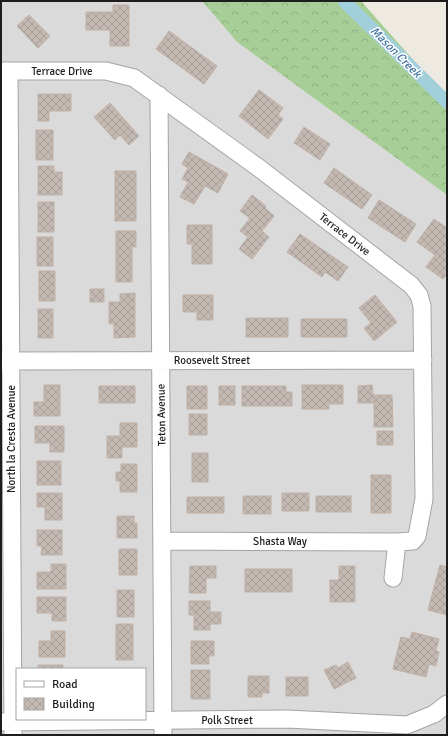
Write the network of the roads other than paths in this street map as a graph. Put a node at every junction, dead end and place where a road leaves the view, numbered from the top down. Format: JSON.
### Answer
{"nodes":[{"id":1,"x":5,"y":71,"type":"edge"},
{"id":2,"x":159,"y":95,"type":"junction"},
{"id":3,"x":161,"y":360,"type":"junction"},
{"id":4,"x":422,"y":360,"type":"junction"},
{"id":5,"x":6,"y":361,"type":"edge"},
{"id":6,"x":163,"y":541,"type":"junction"},
{"id":7,"x":397,"y":542,"type":"junction"},
{"id":8,"x":393,"y":578,"type":"dead end"},
{"id":9,"x":447,"y":704,"type":"edge"},
{"id":10,"x":9,"y":726,"type":"edge"},
{"id":11,"x":163,"y":728,"type":"edge"}],
"edges":[{"from":1,"to":2,"type":"street","name":"Terrace Drive"},
{"from":1,"to":5,"type":"street","name":"North la Cresta Avenue"},
{"from":2,"to":3,"type":"street","name":"Teton Avenue"},
{"from":2,"to":4,"type":"street","name":"Terrace Drive"},
{"from":3,"to":4,"type":"street","name":"Roosevelt Street"},
{"from":3,"to":5,"type":"street","name":"Roosevelt Street"},
{"from":3,"to":6,"type":"street","name":"Teton Avenue"},
{"from":4,"to":7,"type":"street","name":"Terrace Drive"},
{"from":5,"to":10,"type":"street","name":"North la Cresta Avenue"},
{"from":6,"to":7,"type":"street","name":"Shasta Way"},
{"from":6,"to":11,"type":"street","name":"Teton Avenue"},
{"from":7,"to":8,"type":"street"},
{"from":9,"to":11,"type":"street","name":"Polk Street"},
{"from":10,"to":11,"type":"street","name":"Polk Street"}]}
